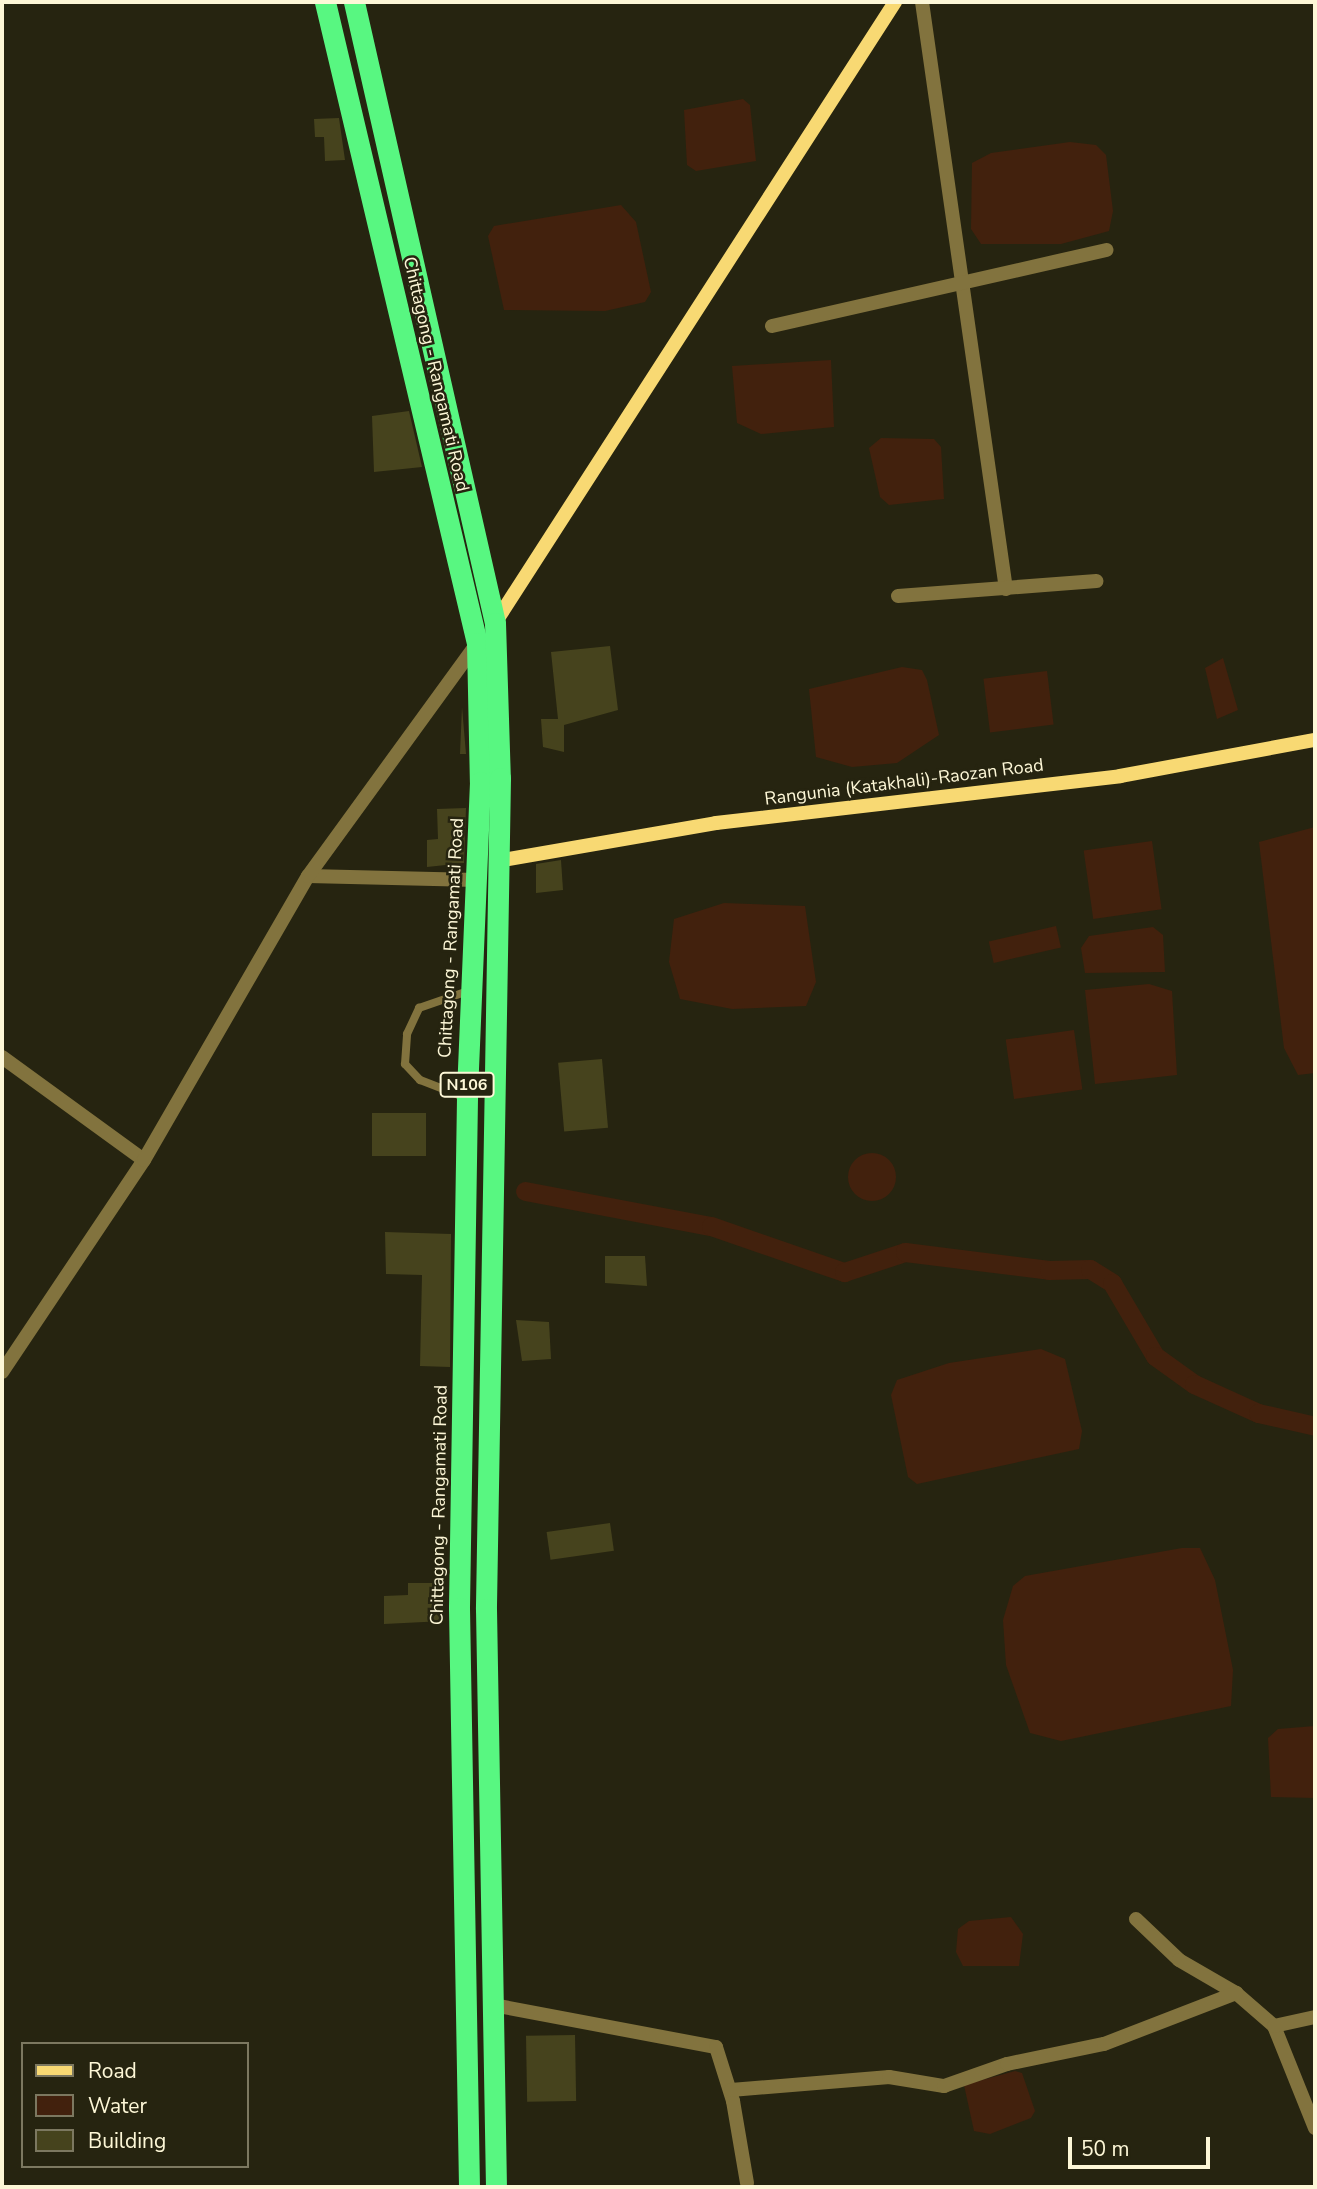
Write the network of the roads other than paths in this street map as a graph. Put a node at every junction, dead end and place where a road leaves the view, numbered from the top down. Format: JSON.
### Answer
{"nodes":[{"id":1,"x":325,"y":2,"type":"edge"},
{"id":2,"x":354,"y":2,"type":"edge"},
{"id":3,"x":895,"y":2,"type":"edge"},
{"id":4,"x":922,"y":2,"type":"edge"},
{"id":5,"x":376,"y":101,"type":"junction"},
{"id":6,"x":350,"y":110,"type":"junction"},
{"id":7,"x":1105,"y":250,"type":"dead end"},
{"id":8,"x":961,"y":282,"type":"junction"},
{"id":9,"x":772,"y":326,"type":"dead end"},
{"id":10,"x":1096,"y":581,"type":"dead end"},
{"id":11,"x":1006,"y":589,"type":"junction"},
{"id":12,"x":898,"y":596,"type":"dead end"},
{"id":13,"x":495,"y":623,"type":"junction"},
{"id":14,"x":477,"y":643,"type":"junction"},
{"id":15,"x":1315,"y":740,"type":"edge"},
{"id":16,"x":497,"y":861,"type":"junction"},
{"id":17,"x":308,"y":876,"type":"junction"},
{"id":18,"x":476,"y":880,"type":"junction"},
{"id":19,"x":471,"y":990,"type":"junction"},
{"id":20,"x":2,"y":1057,"type":"edge"},
{"id":21,"x":467,"y":1098,"type":"junction"},
{"id":22,"x":144,"y":1160,"type":"junction"},
{"id":23,"x":2,"y":1372,"type":"edge"},
{"id":24,"x":1136,"y":1919,"type":"dead end"},
{"id":25,"x":1236,"y":1993,"type":"junction"},
{"id":26,"x":493,"y":2006,"type":"junction"},
{"id":27,"x":1315,"y":2017,"type":"edge"},
{"id":28,"x":1275,"y":2026,"type":"junction"},
{"id":29,"x":731,"y":2090,"type":"junction"},
{"id":30,"x":1315,"y":2129,"type":"edge"},
{"id":31,"x":747,"y":2183,"type":"dead end"},
{"id":32,"x":469,"y":2187,"type":"edge"},
{"id":33,"x":496,"y":2187,"type":"edge"}],
"edges":[{"from":1,"to":6,"type":"highway","name":"Chittagong - Rangamati Road","number":"N106"},
{"from":2,"to":5,"type":"highway","name":"Chittagong - Rangamati Road","number":"N106"},
{"from":3,"to":13,"type":"main road"},
{"from":4,"to":8,"type":"street"},
{"from":5,"to":6,"type":"highway"},
{"from":5,"to":13,"type":"highway","name":"Chittagong - Rangamati Road","number":"N106"},
{"from":6,"to":14,"type":"highway","name":"Chittagong - Rangamati Road","number":"N106"},
{"from":7,"to":8,"type":"street"},
{"from":8,"to":9,"type":"street"},
{"from":8,"to":11,"type":"street"},
{"from":10,"to":11,"type":"street"},
{"from":11,"to":12,"type":"street"},
{"from":13,"to":16,"type":"highway","name":"Chittagong - Rangamati Road","number":"N106"},
{"from":14,"to":17,"type":"street"},
{"from":14,"to":18,"type":"highway","name":"Chittagong - Rangamati Road","number":"N106"},
{"from":15,"to":16,"type":"main road","name":"Rangunia (Katakhali)-Raozan Road"},
{"from":16,"to":26,"type":"highway","name":"Chittagong - Rangamati Road","number":"N106"},
{"from":17,"to":18,"type":"street"},
{"from":17,"to":22,"type":"street"},
{"from":18,"to":19,"type":"highway","name":"Chittagong - Rangamati Road","number":"N106"},
{"from":19,"to":21,"type":"highway","name":"Chittagong - Rangamati Road","number":"N106"},
{"from":19,"to":21,"type":"lane"},
{"from":20,"to":22,"type":"street"},
{"from":21,"to":32,"type":"highway","name":"Chittagong - Rangamati Road","number":"N106"},
{"from":22,"to":23,"type":"street"},
{"from":24,"to":25,"type":"street"},
{"from":25,"to":28,"type":"street"},
{"from":25,"to":29,"type":"street"},
{"from":26,"to":29,"type":"street"},
{"from":26,"to":33,"type":"highway","name":"Chittagong - Rangamati Road","number":"N106"},
{"from":27,"to":28,"type":"street"},
{"from":28,"to":30,"type":"street"},
{"from":29,"to":31,"type":"street"}]}
